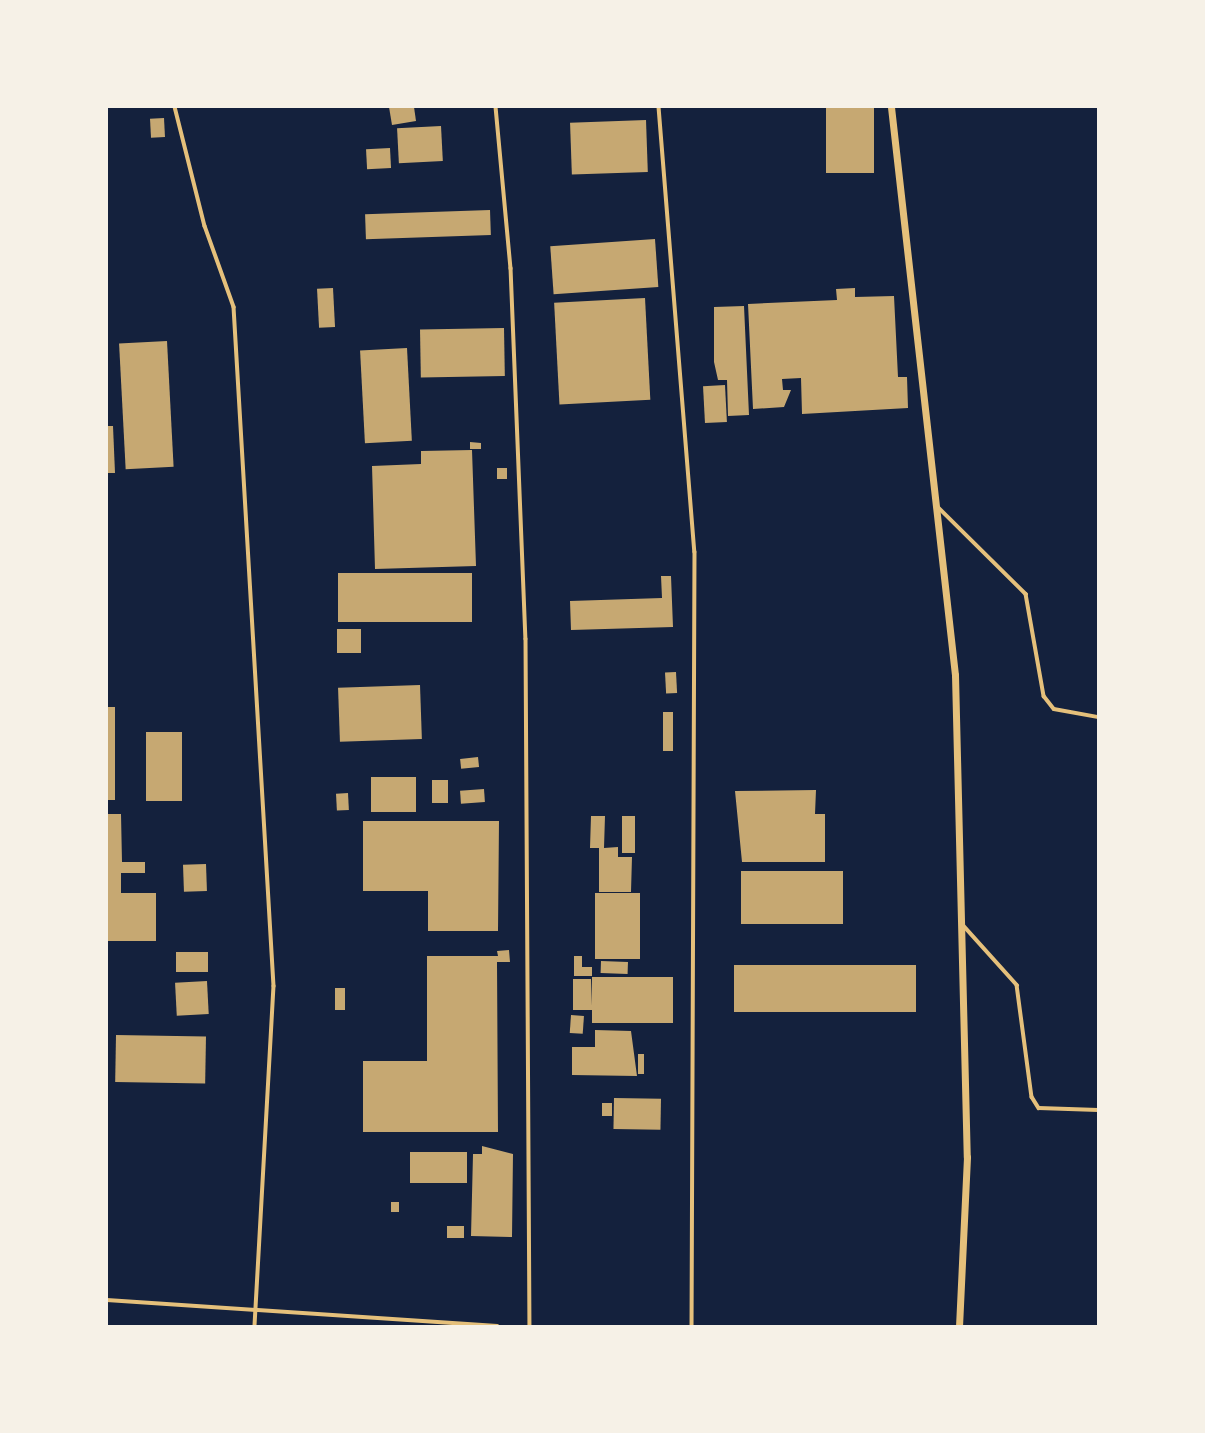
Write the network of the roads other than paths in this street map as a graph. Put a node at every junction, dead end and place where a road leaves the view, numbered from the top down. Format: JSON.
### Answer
{"nodes":[{"id":1,"x":175,"y":107,"type":"edge"},
{"id":2,"x":496,"y":107,"type":"edge"},
{"id":3,"x":659,"y":107,"type":"edge"},
{"id":4,"x":891,"y":107,"type":"edge"},
{"id":5,"x":934,"y":503,"type":"junction"},
{"id":6,"x":1098,"y":717,"type":"edge"},
{"id":7,"x":961,"y":923,"type":"junction"},
{"id":8,"x":1098,"y":1110,"type":"edge"},
{"id":9,"x":107,"y":1300,"type":"edge"},
{"id":10,"x":256,"y":1310,"type":"junction"},
{"id":11,"x":256,"y":1326,"type":"edge"},
{"id":12,"x":497,"y":1326,"type":"edge"},
{"id":13,"x":530,"y":1326,"type":"edge"},
{"id":14,"x":692,"y":1326,"type":"edge"},
{"id":15,"x":959,"y":1326,"type":"edge"}],
"edges":[{"from":1,"to":10,"type":"lane"},
{"from":2,"to":13,"type":"lane"},
{"from":3,"to":14,"type":"lane"},
{"from":4,"to":5,"type":"street"},
{"from":5,"to":6,"type":"lane"},
{"from":5,"to":7,"type":"street"},
{"from":7,"to":8,"type":"lane"},
{"from":7,"to":15,"type":"street"},
{"from":9,"to":10,"type":"lane"},
{"from":10,"to":11,"type":"lane"},
{"from":10,"to":12,"type":"lane"}]}
